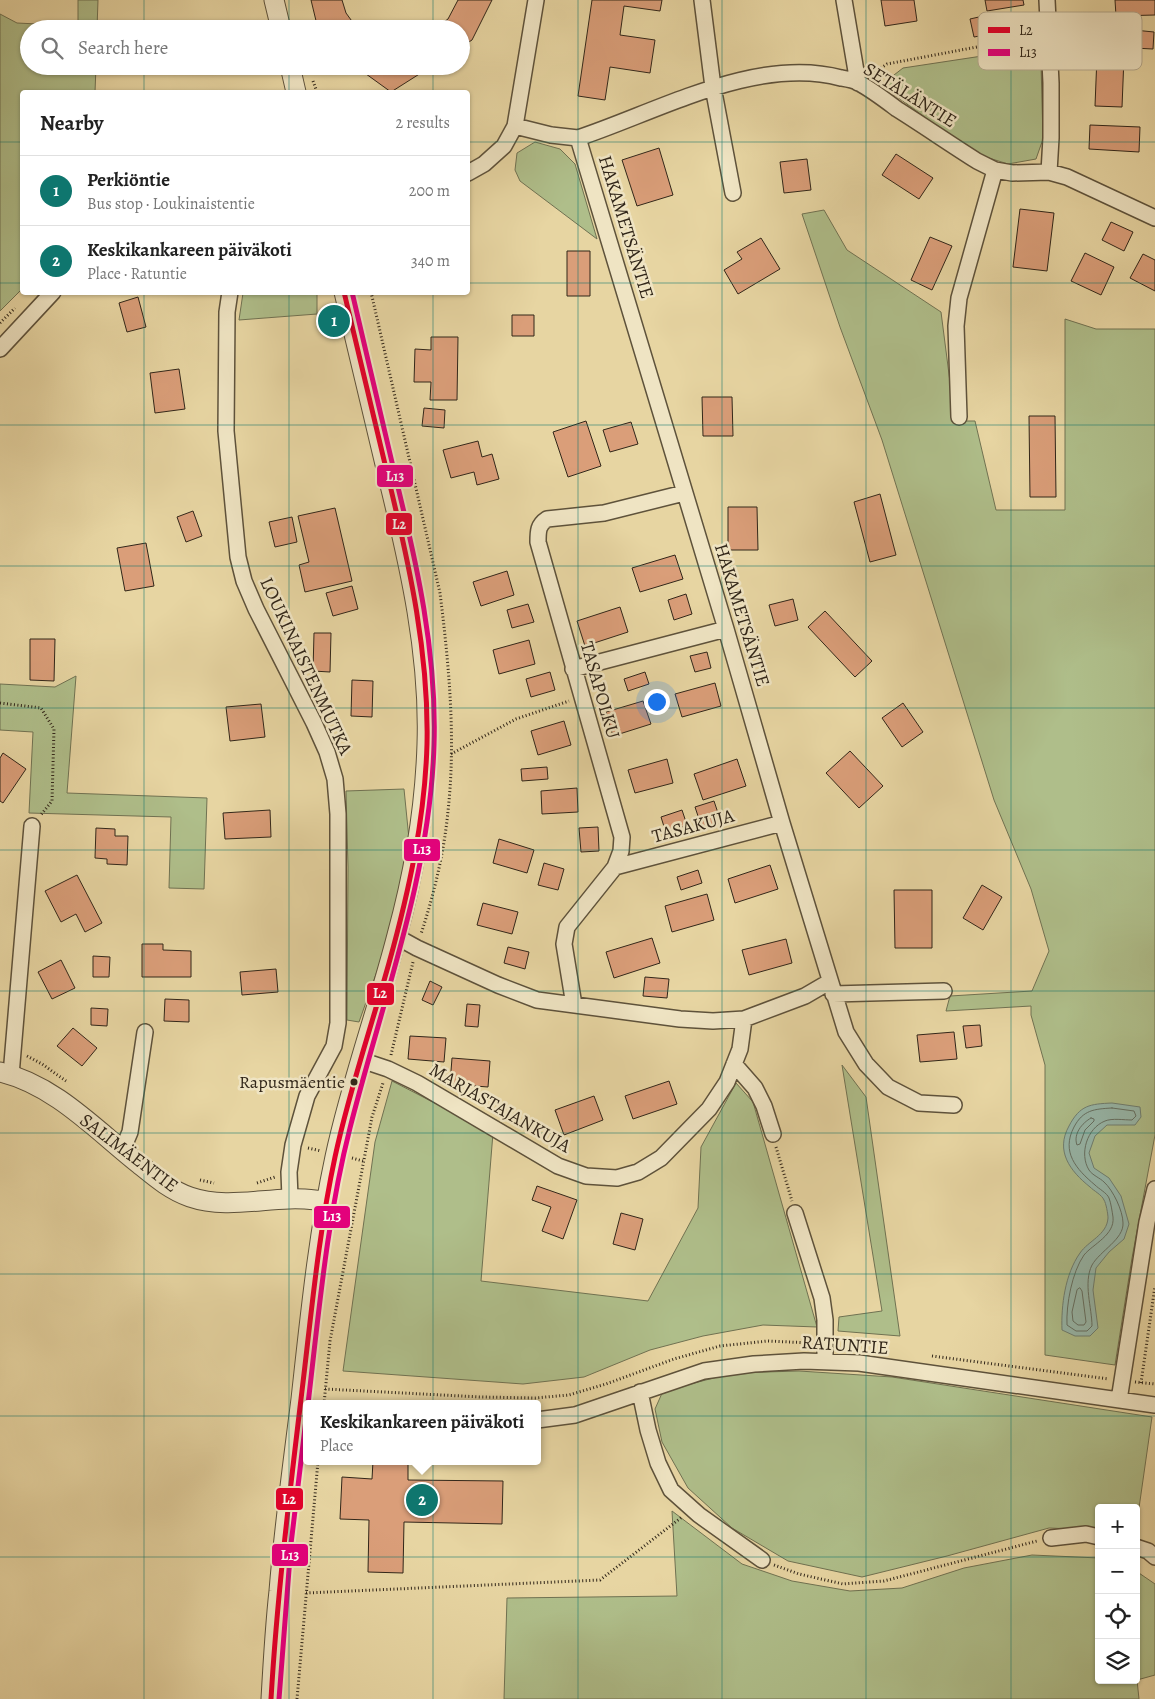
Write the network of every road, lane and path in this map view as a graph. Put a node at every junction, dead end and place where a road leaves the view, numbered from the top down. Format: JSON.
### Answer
{"nodes":[{"id":1,"x":274,"y":0,"type":"edge"},
{"id":2,"x":536,"y":0,"type":"edge"},
{"id":3,"x":702,"y":0,"type":"edge"},
{"id":4,"x":844,"y":0,"type":"edge"},
{"id":5,"x":279,"y":20,"type":"edge"},
{"id":6,"x":978,"y":47,"type":"edge"},
{"id":7,"x":1050,"y":70,"type":"edge"},
{"id":8,"x":292,"y":75,"type":"edge"},
{"id":9,"x":858,"y":82,"type":"junction"},
{"id":10,"x":713,"y":87,"type":"junction"},
{"id":11,"x":296,"y":90,"type":"edge"},
{"id":12,"x":515,"y":126,"type":"junction"},
{"id":13,"x":578,"y":138,"type":"junction"},
{"id":14,"x":995,"y":170,"type":"junction"},
{"id":15,"x":470,"y":172,"type":"edge"},
{"id":16,"x":1048,"y":172,"type":"junction"},
{"id":17,"x":734,"y":192,"type":"dead end"},
{"id":18,"x":1155,"y":218,"type":"edge"},
{"id":19,"x":50,"y":295,"type":"edge"},
{"id":20,"x":230,"y":295,"type":"edge"},
{"id":21,"x":345,"y":295,"type":"edge"},
{"id":22,"x":0,"y":348,"type":"edge"},
{"id":23,"x":959,"y":417,"type":"dead end"},
{"id":24,"x":684,"y":493,"type":"junction"},
{"id":25,"x":726,"y":628,"type":"junction"},
{"id":26,"x":573,"y":669,"type":"junction"},
{"id":27,"x":581,"y":697,"type":"junction"},
{"id":28,"x":0,"y":703,"type":"edge"},
{"id":29,"x":451,"y":754,"type":"dead end"},
{"id":30,"x":782,"y":824,"type":"junction"},
{"id":31,"x":32,"y":826,"type":"joint"},
{"id":32,"x":615,"y":867,"type":"junction"},
{"id":33,"x":397,"y":937,"type":"junction"},
{"id":34,"x":831,"y":988,"type":"junction"},
{"id":35,"x":944,"y":991,"type":"dead end"},
{"id":36,"x":574,"y":1005,"type":"junction"},
{"id":37,"x":744,"y":1019,"type":"junction"},
{"id":38,"x":145,"y":1032,"type":"dead end"},
{"id":39,"x":361,"y":1060,"type":"junction"},
{"id":40,"x":734,"y":1064,"type":"junction"},
{"id":41,"x":6,"y":1073,"type":"edge"},
{"id":42,"x":954,"y":1104,"type":"dead end"},
{"id":43,"x":773,"y":1134,"type":"joint"},
{"id":44,"x":122,"y":1151,"type":"junction"},
{"id":45,"x":1155,"y":1189,"type":"edge"},
{"id":46,"x":290,"y":1198,"type":"junction"},
{"id":47,"x":327,"y":1201,"type":"junction"},
{"id":48,"x":795,"y":1213,"type":"joint"},
{"id":49,"x":1155,"y":1286,"type":"edge"},
{"id":50,"x":825,"y":1362,"type":"junction"},
{"id":51,"x":1141,"y":1383,"type":"dead end"},
{"id":52,"x":640,"y":1392,"type":"junction"},
{"id":53,"x":304,"y":1400,"type":"edge"},
{"id":54,"x":1119,"y":1400,"type":"junction"},
{"id":55,"x":1155,"y":1405,"type":"edge"},
{"id":56,"x":303,"y":1411,"type":"edge"},
{"id":57,"x":541,"y":1419,"type":"edge"},
{"id":58,"x":318,"y":1465,"type":"edge"},
{"id":59,"x":692,"y":1509,"type":"junction"},
{"id":60,"x":1095,"y":1536,"type":"edge"},
{"id":61,"x":1051,"y":1538,"type":"joint"},
{"id":62,"x":1140,"y":1548,"type":"edge"},
{"id":63,"x":1155,"y":1557,"type":"edge"},
{"id":64,"x":762,"y":1560,"type":"joint"},
{"id":65,"x":306,"y":1593,"type":"junction"},
{"id":66,"x":271,"y":1699,"type":"edge"},
{"id":67,"x":297,"y":1699,"type":"edge"}],
"edges":[{"from":1,"to":5,"type":"street"},
{"from":2,"to":12,"type":"street"},
{"from":3,"to":10,"type":"street"},
{"from":4,"to":9,"type":"street"},
{"from":6,"to":9,"type":"path"},
{"from":7,"to":16,"type":"street"},
{"from":8,"to":11,"type":"street"},
{"from":9,"to":10,"type":"street","name":"SETÄLÄNTIE"},
{"from":9,"to":14,"type":"street","name":"SETÄLÄNTIE"},
{"from":10,"to":13,"type":"street","name":"SETÄLÄNTIE"},
{"from":10,"to":17,"type":"street"},
{"from":12,"to":13,"type":"street","name":"HAKAMETSÄNTIE"},
{"from":12,"to":15,"type":"street"},
{"from":13,"to":24,"type":"street","name":"HAKAMETSÄNTIE"},
{"from":14,"to":16,"type":"street","name":"SETÄLÄNTIE"},
{"from":14,"to":23,"type":"street"},
{"from":16,"to":18,"type":"street","name":"SETÄLÄNTIE"},
{"from":19,"to":22,"type":"street"},
{"from":20,"to":46,"type":"street","name":"LOUKINAISTENMUTKA"},
{"from":21,"to":33,"type":"street"},
{"from":24,"to":25,"type":"street","name":"HAKAMETSÄNTIE"},
{"from":24,"to":26,"type":"street","name":"TASAPOLKU"},
{"from":25,"to":26,"type":"street"},
{"from":25,"to":30,"type":"street","name":"HAKAMETSÄNTIE"},
{"from":26,"to":27,"type":"street","name":"TASAPOLKU"},
{"from":27,"to":29,"type":"path"},
{"from":27,"to":32,"type":"street","name":"TASAPOLKU"},
{"from":28,"to":31,"type":"path"},
{"from":30,"to":32,"type":"street","name":"TASAKUJA"},
{"from":30,"to":34,"type":"street","name":"HAKAMETSÄNTIE"},
{"from":31,"to":41,"type":"street"},
{"from":32,"to":36,"type":"street"},
{"from":33,"to":36,"type":"street"},
{"from":33,"to":39,"type":"street"},
{"from":34,"to":35,"type":"street"},
{"from":34,"to":37,"type":"street"},
{"from":34,"to":42,"type":"street","name":"HAKAMETSÄNTIE"},
{"from":36,"to":37,"type":"street"},
{"from":37,"to":40,"type":"street","name":"MARJASTAJANKUJA"},
{"from":38,"to":44,"type":"street"},
{"from":39,"to":40,"type":"street","name":"MARJASTAJANKUJA"},
{"from":39,"to":47,"type":"street"},
{"from":40,"to":43,"type":"street"},
{"from":41,"to":44,"type":"street","name":"SALIMÄENTIE"},
{"from":43,"to":48,"type":"path"},
{"from":44,"to":46,"type":"street","name":"SALIMÄENTIE"},
{"from":45,"to":54,"type":"street"},
{"from":46,"to":47,"type":"street","name":"SALIMÄENTIE"},
{"from":47,"to":53,"type":"street"},
{"from":48,"to":50,"type":"street"},
{"from":49,"to":51,"type":"path"},
{"from":50,"to":52,"type":"street","name":"RATUNTIE"},
{"from":50,"to":54,"type":"street","name":"RATUNTIE"},
{"from":52,"to":57,"type":"street","name":"RATUNTIE"},
{"from":52,"to":59,"type":"street"},
{"from":54,"to":55,"type":"street","name":"RATUNTIE"},
{"from":56,"to":66,"type":"street"},
{"from":58,"to":65,"type":"path"},
{"from":59,"to":64,"type":"street"},
{"from":59,"to":65,"type":"path"},
{"from":60,"to":61,"type":"street"},
{"from":61,"to":64,"type":"path"},
{"from":62,"to":63,"type":"street"},
{"from":65,"to":67,"type":"path"}]}
